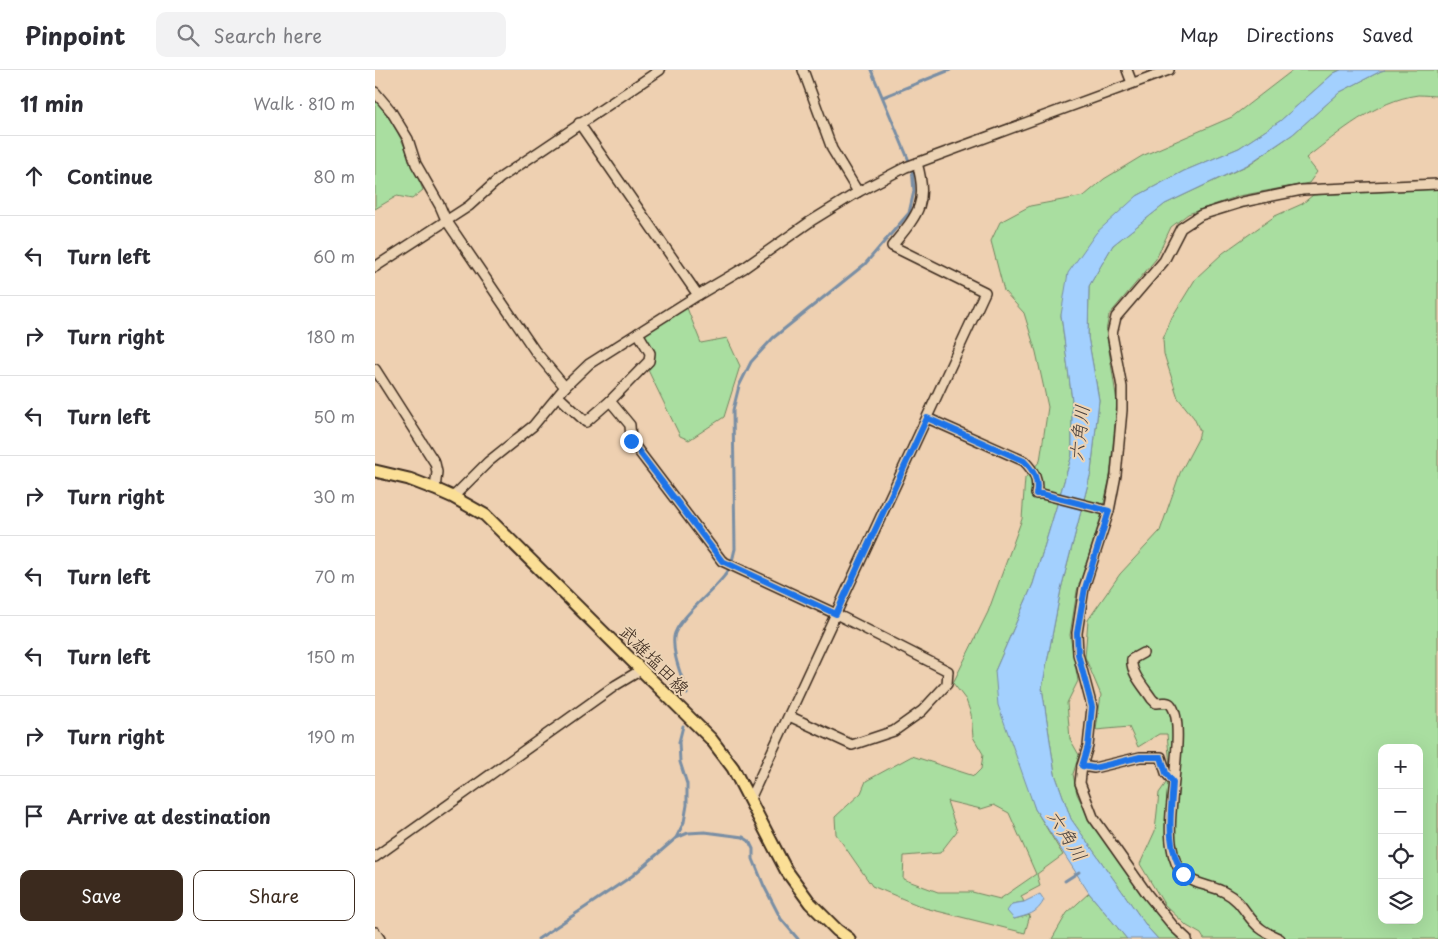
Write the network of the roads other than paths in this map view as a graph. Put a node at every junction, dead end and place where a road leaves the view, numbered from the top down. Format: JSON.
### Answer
{"nodes":[{"id":1,"x":660,"y":70,"type":"edge"},
{"id":2,"x":803,"y":70,"type":"edge"},
{"id":3,"x":1127,"y":70,"type":"edge"},
{"id":4,"x":1169,"y":70,"type":"edge"},
{"id":5,"x":1133,"y":84,"type":"junction"},
{"id":6,"x":375,"y":92,"type":"edge"},
{"id":7,"x":579,"y":124,"type":"junction"},
{"id":8,"x":917,"y":162,"type":"junction"},
{"id":9,"x":1438,"y":184,"type":"edge"},
{"id":10,"x":858,"y":192,"type":"junction"},
{"id":11,"x":446,"y":220,"type":"junction"},
{"id":12,"x":375,"y":267,"type":"edge"},
{"id":13,"x":698,"y":295,"type":"junction"},
{"id":14,"x":638,"y":333,"type":"junction"},
{"id":15,"x":375,"y":369,"type":"edge"},
{"id":16,"x":565,"y":387,"type":"junction"},
{"id":17,"x":558,"y":396,"type":"junction"},
{"id":18,"x":610,"y":401,"type":"junction"},
{"id":19,"x":927,"y":418,"type":"junction"},
{"id":20,"x":375,"y":471,"type":"edge"},
{"id":21,"x":435,"y":489,"type":"junction"},
{"id":22,"x":453,"y":497,"type":"junction"},
{"id":23,"x":1107,"y":510,"type":"junction"},
{"id":24,"x":836,"y":614,"type":"junction"},
{"id":25,"x":1143,"y":653,"type":"dead end"},
{"id":26,"x":641,"y":670,"type":"junction"},
{"id":27,"x":789,"y":716,"type":"junction"},
{"id":28,"x":1082,"y":766,"type":"junction"},
{"id":29,"x":1173,"y":782,"type":"junction"},
{"id":30,"x":750,"y":799,"type":"junction"},
{"id":31,"x":375,"y":857,"type":"edge"},
{"id":32,"x":375,"y":932,"type":"edge"},
{"id":33,"x":380,"y":939,"type":"edge"},
{"id":34,"x":849,"y":939,"type":"edge"},
{"id":35,"x":1187,"y":939,"type":"edge"},
{"id":36,"x":1280,"y":939,"type":"edge"}],
"edges":[{"from":1,"to":7,"type":"street"},
{"from":2,"to":10,"type":"street"},
{"from":3,"to":5,"type":"street"},
{"from":4,"to":5,"type":"street"},
{"from":5,"to":8,"type":"street"},
{"from":6,"to":11,"type":"street"},
{"from":7,"to":11,"type":"street"},
{"from":7,"to":13,"type":"street"},
{"from":8,"to":10,"type":"street"},
{"from":8,"to":19,"type":"street"},
{"from":9,"to":23,"type":"street"},
{"from":10,"to":13,"type":"street"},
{"from":11,"to":12,"type":"street"},
{"from":11,"to":16,"type":"street"},
{"from":13,"to":14,"type":"street"},
{"from":14,"to":16,"type":"street"},
{"from":14,"to":18,"type":"street"},
{"from":15,"to":21,"type":"street"},
{"from":16,"to":17,"type":"street"},
{"from":17,"to":18,"type":"street"},
{"from":17,"to":22,"type":"street"},
{"from":18,"to":24,"type":"street"},
{"from":19,"to":23,"type":"street"},
{"from":19,"to":24,"type":"street"},
{"from":20,"to":21,"type":"main road","name":"武雄塩田線"},
{"from":21,"to":22,"type":"main road","name":"武雄塩田線"},
{"from":22,"to":26,"type":"main road","name":"武雄塩田線"},
{"from":23,"to":28,"type":"street"},
{"from":24,"to":27,"type":"street"},
{"from":24,"to":27,"type":"street"},
{"from":25,"to":29,"type":"street"},
{"from":26,"to":30,"type":"main road","name":"武雄塩田線"},
{"from":26,"to":31,"type":"street"},
{"from":27,"to":30,"type":"street"},
{"from":28,"to":29,"type":"street"},
{"from":28,"to":35,"type":"street"},
{"from":29,"to":36,"type":"street"},
{"from":30,"to":34,"type":"main road","name":"武雄塩田線"},
{"from":32,"to":33,"type":"street"}]}
